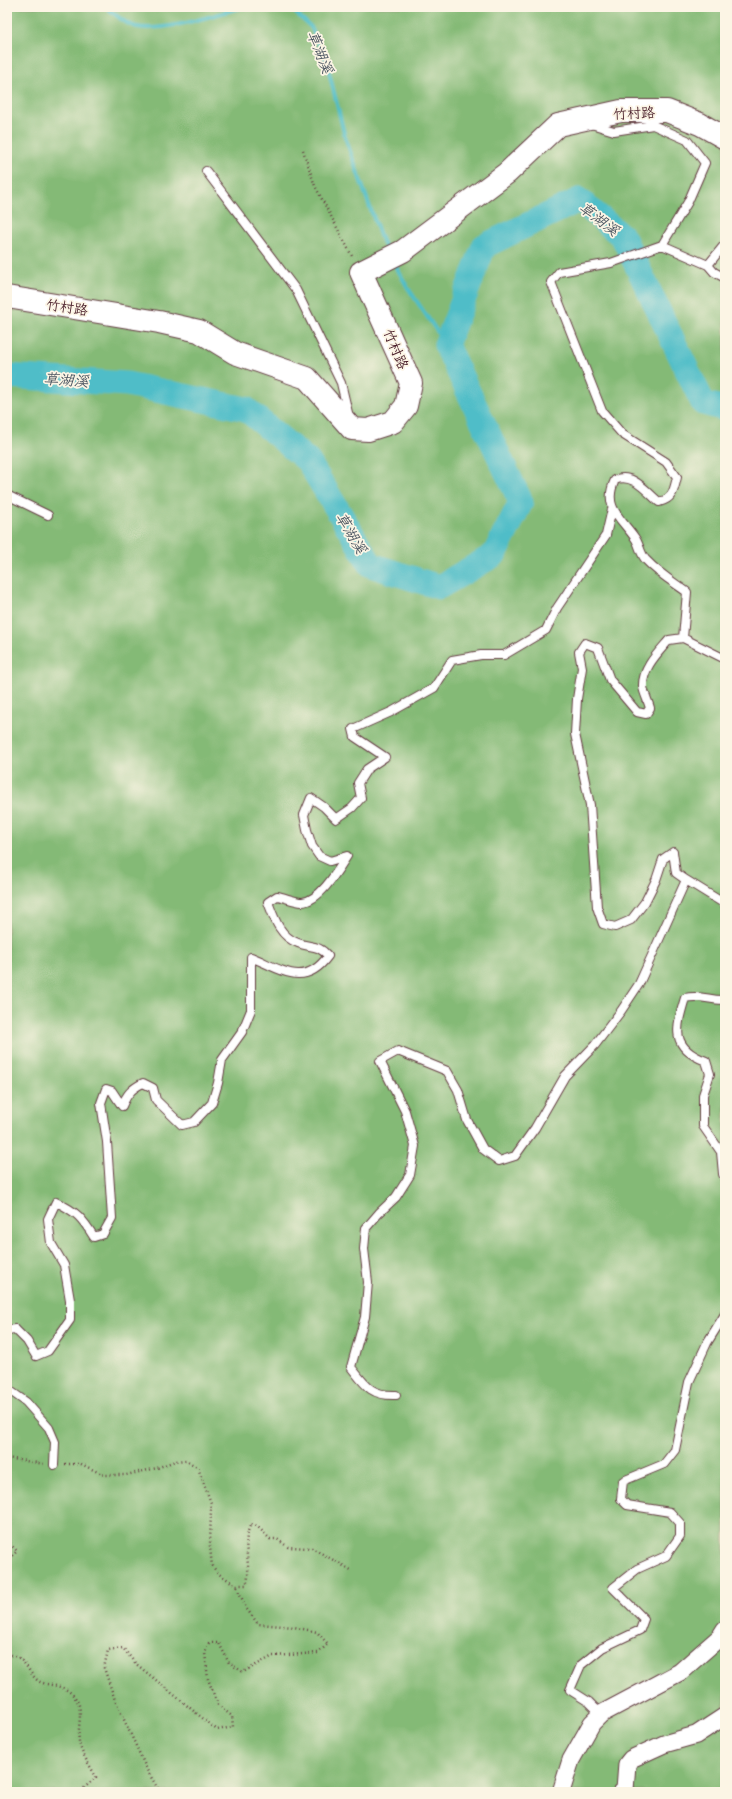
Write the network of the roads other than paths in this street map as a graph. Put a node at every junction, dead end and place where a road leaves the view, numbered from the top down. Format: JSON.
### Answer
{"nodes":[{"id":1,"x":578,"y":121,"type":"junction"},
{"id":2,"x":725,"y":138,"type":"edge"},
{"id":3,"x":206,"y":171,"type":"dead end"},
{"id":4,"x":725,"y":244,"type":"edge"},
{"id":5,"x":662,"y":245,"type":"junction"},
{"id":6,"x":708,"y":265,"type":"junction"},
{"id":7,"x":725,"y":278,"type":"edge"},
{"id":8,"x":7,"y":297,"type":"edge"},
{"id":9,"x":352,"y":429,"type":"junction"},
{"id":10,"x":7,"y":494,"type":"edge"},
{"id":11,"x":612,"y":509,"type":"junction"},
{"id":12,"x":48,"y":515,"type":"dead end"},
{"id":13,"x":683,"y":638,"type":"junction"},
{"id":14,"x":725,"y":659,"type":"edge"},
{"id":15,"x":686,"y":880,"type":"junction"},
{"id":16,"x":725,"y":904,"type":"edge"},
{"id":17,"x":725,"y":1000,"type":"edge"},
{"id":18,"x":725,"y":1180,"type":"edge"},
{"id":19,"x":725,"y":1314,"type":"edge"},
{"id":20,"x":7,"y":1330,"type":"edge"},
{"id":21,"x":7,"y":1384,"type":"edge"},
{"id":22,"x":396,"y":1395,"type":"dead end"},
{"id":23,"x":54,"y":1465,"type":"road end"},
{"id":24,"x":725,"y":1629,"type":"edge"},
{"id":25,"x":601,"y":1714,"type":"junction"},
{"id":26,"x":725,"y":1716,"type":"edge"},
{"id":27,"x":561,"y":1792,"type":"edge"},
{"id":28,"x":622,"y":1792,"type":"edge"}],
"edges":[{"from":1,"to":2,"type":"street","name":"竹村路"},
{"from":1,"to":5,"type":"lane"},
{"from":1,"to":9,"type":"street","name":"竹村路"},
{"from":3,"to":9,"type":"lane"},
{"from":4,"to":6,"type":"lane"},
{"from":5,"to":6,"type":"lane"},
{"from":5,"to":11,"type":"lane"},
{"from":6,"to":7,"type":"lane"},
{"from":8,"to":9,"type":"street","name":"竹村路"},
{"from":10,"to":12,"type":"lane"},
{"from":11,"to":13,"type":"lane"},
{"from":11,"to":20,"type":"lane"},
{"from":13,"to":14,"type":"lane"},
{"from":13,"to":15,"type":"lane"},
{"from":15,"to":16,"type":"lane"},
{"from":15,"to":22,"type":"lane"},
{"from":17,"to":18,"type":"lane"},
{"from":19,"to":25,"type":"lane"},
{"from":21,"to":23,"type":"lane"},
{"from":24,"to":25,"type":"street"},
{"from":25,"to":27,"type":"street"},
{"from":26,"to":28,"type":"street"}]}
